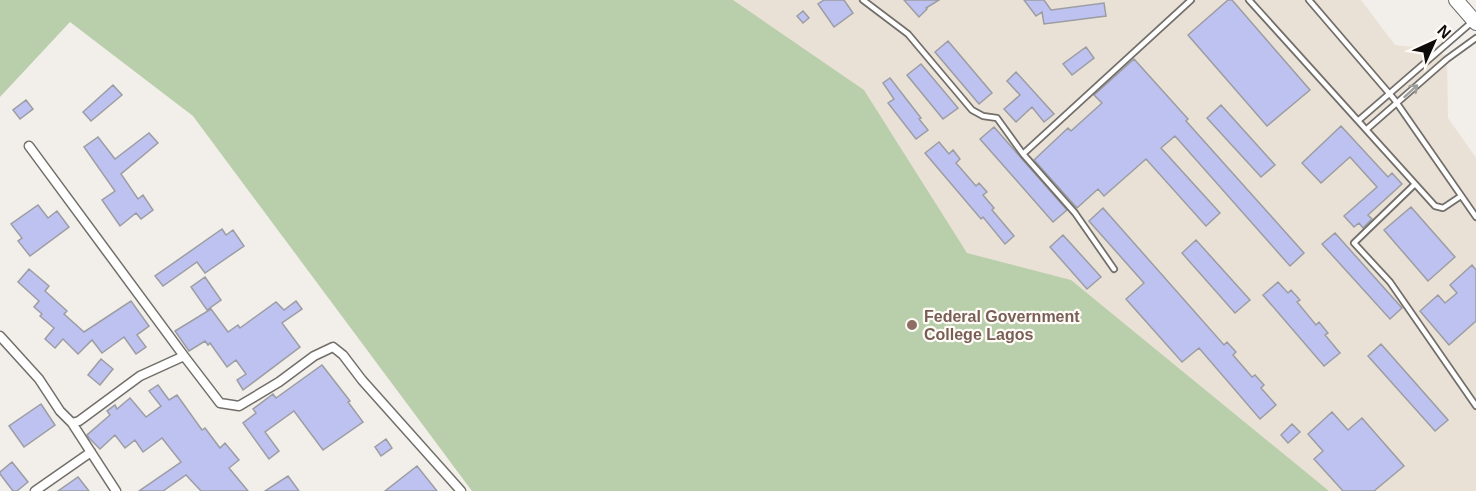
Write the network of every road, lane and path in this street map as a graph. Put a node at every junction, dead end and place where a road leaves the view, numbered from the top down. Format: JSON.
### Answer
{"nodes":[{"id":1,"x":863,"y":0,"type":"edge"},
{"id":2,"x":1191,"y":0,"type":"edge"},
{"id":3,"x":1249,"y":0,"type":"edge"},
{"id":4,"x":1309,"y":0,"type":"edge"},
{"id":5,"x":1456,"y":0,"type":"edge"},
{"id":6,"x":1475,"y":22,"type":"edge"},
{"id":7,"x":1476,"y":38,"type":"edge"},
{"id":8,"x":1389,"y":93,"type":"junction"},
{"id":9,"x":1397,"y":103,"type":"junction"},
{"id":10,"x":1359,"y":120,"type":"junction"},
{"id":11,"x":1367,"y":129,"type":"junction"},
{"id":12,"x":29,"y":146,"type":"dead end"},
{"id":13,"x":1023,"y":154,"type":"junction"},
{"id":14,"x":1415,"y":184,"type":"junction"},
{"id":15,"x":1461,"y":196,"type":"junction"},
{"id":16,"x":1476,"y":217,"type":"edge"},
{"id":17,"x":1114,"y":269,"type":"dead end"},
{"id":18,"x":0,"y":336,"type":"edge"},
{"id":19,"x":184,"y":356,"type":"junction"},
{"id":20,"x":1476,"y":406,"type":"edge"},
{"id":21,"x":72,"y":423,"type":"junction"},
{"id":22,"x":91,"y":452,"type":"junction"},
{"id":23,"x":34,"y":491,"type":"edge"},
{"id":24,"x":116,"y":491,"type":"edge"},
{"id":25,"x":461,"y":491,"type":"edge"}],
"edges":[{"from":1,"to":13,"type":"lane"},
{"from":2,"to":13,"type":"lane"},
{"from":3,"to":10,"type":"lane"},
{"from":4,"to":8,"type":"lane"},
{"from":5,"to":6,"type":"highway"},
{"from":6,"to":8,"type":"lane"},
{"from":9,"to":7,"type":"lane","one_way":true},
{"from":8,"to":9,"type":"lane"},
{"from":8,"to":10,"type":"lane"},
{"from":9,"to":11,"type":"lane"},
{"from":9,"to":15,"type":"lane"},
{"from":10,"to":11,"type":"lane"},
{"from":11,"to":14,"type":"lane"},
{"from":12,"to":19,"type":"street"},
{"from":13,"to":17,"type":"lane"},
{"from":14,"to":15,"type":"lane"},
{"from":14,"to":20,"type":"lane"},
{"from":15,"to":16,"type":"lane"},
{"from":18,"to":21,"type":"street"},
{"from":19,"to":21,"type":"street"},
{"from":19,"to":25,"type":"street"},
{"from":21,"to":22,"type":"street"},
{"from":22,"to":23,"type":"street"},
{"from":22,"to":24,"type":"street"}]}
